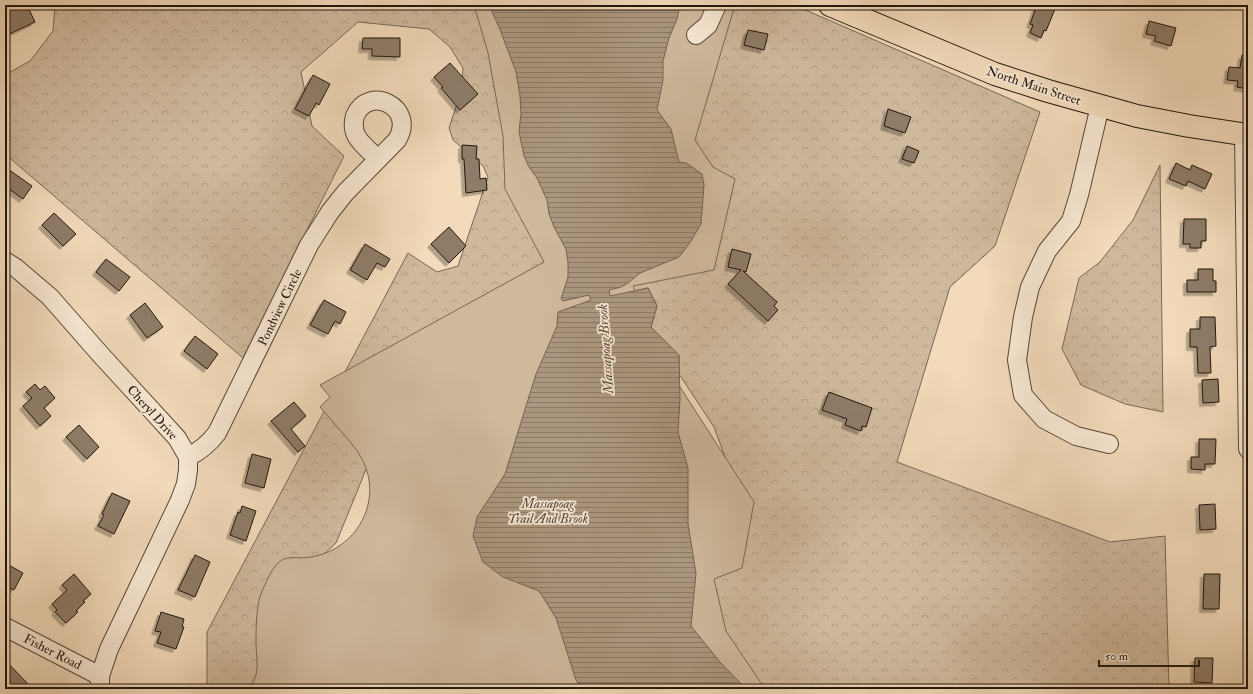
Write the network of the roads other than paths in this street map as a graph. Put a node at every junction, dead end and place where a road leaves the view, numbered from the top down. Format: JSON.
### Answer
{"nodes":[{"id":1,"x":717,"y":5,"type":"edge"},
{"id":2,"x":830,"y":5,"type":"edge"},
{"id":3,"x":696,"y":36,"type":"dead end"},
{"id":4,"x":1100,"y":106,"type":"junction"},
{"id":5,"x":1246,"y":134,"type":"edge"},
{"id":6,"x":378,"y":159,"type":"dead end"},
{"id":7,"x":9,"y":270,"type":"edge"},
{"id":8,"x":1109,"y":444,"type":"dead end"},
{"id":9,"x":1248,"y":448,"type":"edge"},
{"id":10,"x":188,"y":457,"type":"junction"},
{"id":11,"x":5,"y":627,"type":"edge"},
{"id":12,"x":100,"y":682,"type":"edge"}],
"edges":[{"from":1,"to":3,"type":"street"},
{"from":2,"to":4,"type":"main road","name":"North Main Street"},
{"from":4,"to":5,"type":"main road","name":"North Main Street"},
{"from":4,"to":8,"type":"street"},
{"from":5,"to":9,"type":"street"},
{"from":6,"to":10,"type":"street","name":"Pondview Circle"},
{"from":7,"to":10,"type":"street","name":"Cheryl Drive"},
{"from":10,"to":12,"type":"street"},
{"from":11,"to":12,"type":"street","name":"Fisher Road"}]}
